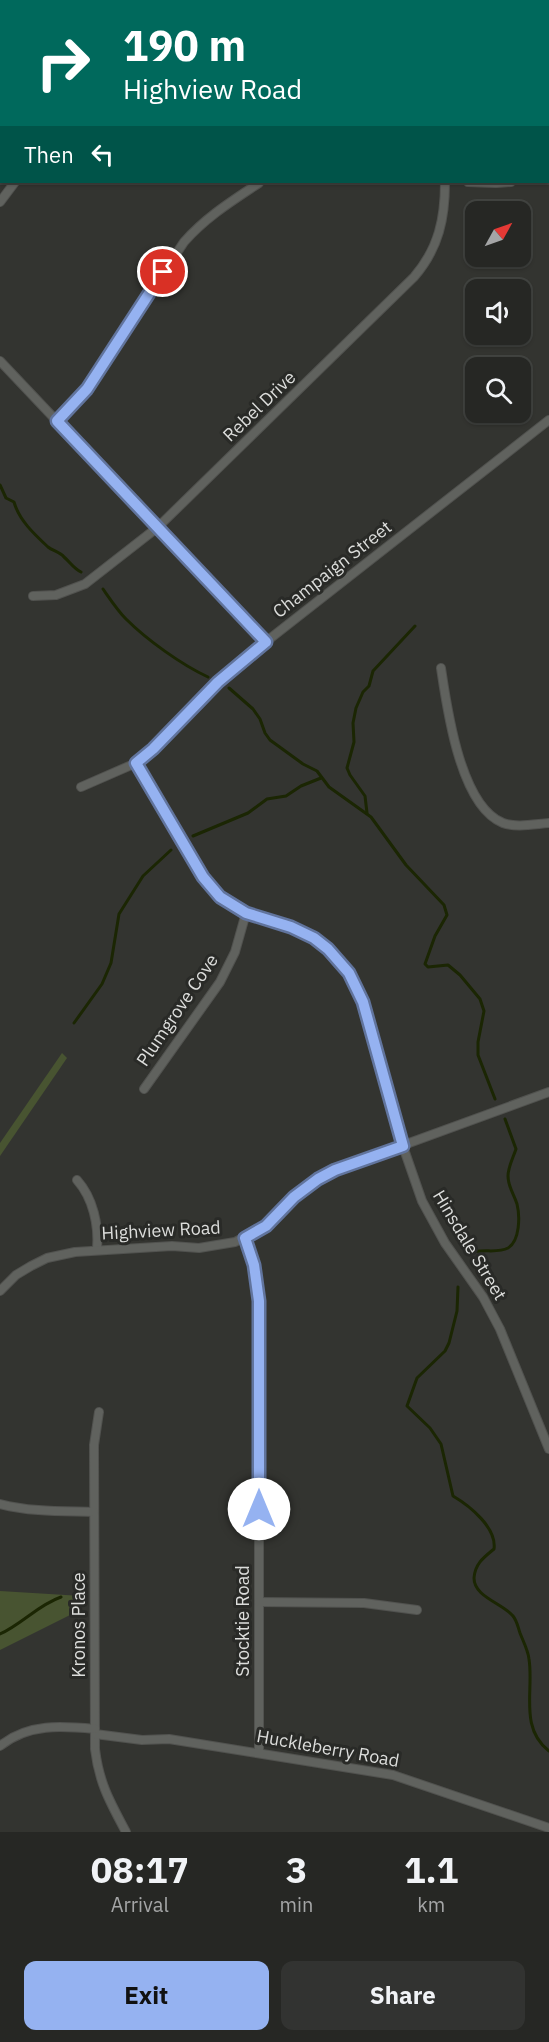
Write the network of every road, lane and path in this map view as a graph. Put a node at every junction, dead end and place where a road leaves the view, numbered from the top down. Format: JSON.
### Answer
{"nodes":[{"id":1,"x":14,"y":183,"type":"edge"},
{"id":2,"x":260,"y":183,"type":"dead end"},
{"id":3,"x":445,"y":183,"type":"edge"},
{"id":4,"x":1,"y":198,"type":"edge"},
{"id":5,"x":0,"y":361,"type":"edge"},
{"id":6,"x":549,"y":420,"type":"edge"},
{"id":7,"x":57,"y":421,"type":"junction"},
{"id":8,"x":158,"y":527,"type":"junction"},
{"id":9,"x":33,"y":596,"type":"dead end"},
{"id":10,"x":266,"y":642,"type":"junction"},
{"id":11,"x":441,"y":668,"type":"dead end"},
{"id":12,"x":136,"y":763,"type":"junction"},
{"id":13,"x":81,"y":787,"type":"dead end"},
{"id":14,"x":549,"y":823,"type":"edge"},
{"id":15,"x":246,"y":913,"type":"junction"},
{"id":16,"x":144,"y":1089,"type":"dead end"},
{"id":17,"x":549,"y":1092,"type":"edge"},
{"id":18,"x":403,"y":1146,"type":"junction"},
{"id":19,"x":77,"y":1180,"type":"dead end"},
{"id":20,"x":245,"y":1238,"type":"junction"},
{"id":21,"x":97,"y":1249,"type":"junction"},
{"id":22,"x":0,"y":1291,"type":"edge"},
{"id":23,"x":99,"y":1412,"type":"dead end"},
{"id":24,"x":549,"y":1449,"type":"edge"},
{"id":25,"x":0,"y":1504,"type":"edge"},
{"id":26,"x":94,"y":1512,"type":"junction"},
{"id":27,"x":259,"y":1602,"type":"junction"},
{"id":28,"x":417,"y":1610,"type":"dead end"},
{"id":29,"x":95,"y":1731,"type":"junction"},
{"id":30,"x":0,"y":1746,"type":"edge"},
{"id":31,"x":259,"y":1753,"type":"junction"},
{"id":32,"x":549,"y":1828,"type":"edge"},
{"id":33,"x":126,"y":1832,"type":"edge"}],
"edges":[{"from":1,"to":4,"type":"street"},
{"from":2,"to":7,"type":"street"},
{"from":3,"to":8,"type":"street","name":"Rebel Drive"},
{"from":5,"to":7,"type":"street"},
{"from":6,"to":10,"type":"street","name":"Champaign Street"},
{"from":7,"to":8,"type":"street"},
{"from":8,"to":9,"type":"street","name":"Rebel Drive"},
{"from":8,"to":10,"type":"street"},
{"from":10,"to":12,"type":"street","name":"Champaign Street"},
{"from":11,"to":14,"type":"street"},
{"from":12,"to":13,"type":"street","name":"Champaign Street"},
{"from":12,"to":15,"type":"street","name":"Hinsdale Street"},
{"from":15,"to":16,"type":"street","name":"Plumgrove Cove"},
{"from":15,"to":18,"type":"street","name":"Hinsdale Street"},
{"from":17,"to":18,"type":"street","name":"Highview Road"},
{"from":18,"to":20,"type":"street","name":"Highview Road"},
{"from":18,"to":24,"type":"street","name":"Hinsdale Street"},
{"from":19,"to":21,"type":"street"},
{"from":20,"to":21,"type":"street","name":"Highview Road"},
{"from":20,"to":27,"type":"street","name":"Stocktie Road"},
{"from":21,"to":22,"type":"street","name":"Highview Road"},
{"from":23,"to":26,"type":"street","name":"Kronos Place"},
{"from":25,"to":26,"type":"street"},
{"from":26,"to":29,"type":"street","name":"Kronos Place"},
{"from":27,"to":28,"type":"street"},
{"from":27,"to":31,"type":"street","name":"Stocktie Road"},
{"from":29,"to":30,"type":"street","name":"Huckleberry Road"},
{"from":29,"to":31,"type":"street","name":"Huckleberry Road"},
{"from":29,"to":33,"type":"street","name":"Kronos Place"},
{"from":31,"to":32,"type":"street","name":"Huckleberry Road"}]}
